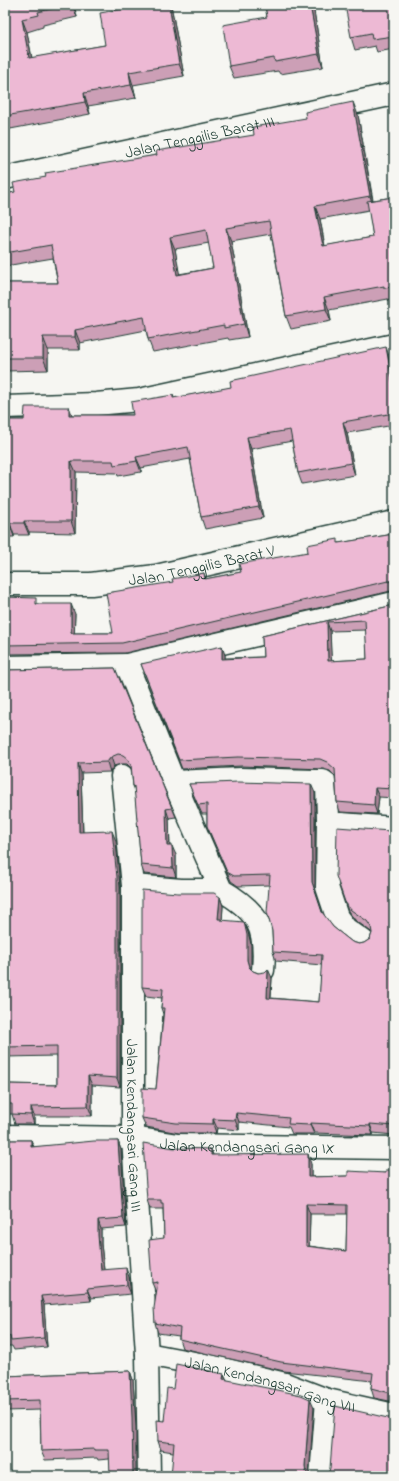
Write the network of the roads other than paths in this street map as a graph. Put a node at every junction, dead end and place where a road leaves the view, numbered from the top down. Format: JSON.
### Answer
{"nodes":[{"id":1,"x":394,"y":94,"type":"edge"},
{"id":2,"x":5,"y":178,"type":"edge"},
{"id":3,"x":394,"y":345,"type":"edge"},
{"id":4,"x":5,"y":407,"type":"edge"},
{"id":5,"x":394,"y":522,"type":"edge"},
{"id":6,"x":5,"y":584,"type":"edge"},
{"id":7,"x":394,"y":603,"type":"edge"},
{"id":8,"x":127,"y":665,"type":"junction"},
{"id":9,"x":5,"y":667,"type":"edge"},
{"id":10,"x":122,"y":776,"type":"dead end"},
{"id":11,"x":174,"y":782,"type":"junction"},
{"id":12,"x":328,"y":825,"type":"junction"},
{"id":13,"x":394,"y":828,"type":"edge"},
{"id":14,"x":133,"y":886,"type":"junction"},
{"id":15,"x":221,"y":890,"type":"junction"},
{"id":16,"x":363,"y":941,"type":"dead end"},
{"id":17,"x":264,"y":970,"type":"dead end"},
{"id":18,"x":5,"y":1136,"type":"edge"},
{"id":19,"x":133,"y":1138,"type":"junction"},
{"id":20,"x":394,"y":1148,"type":"edge"},
{"id":21,"x":147,"y":1354,"type":"junction"},
{"id":22,"x":327,"y":1400,"type":"junction"},
{"id":23,"x":394,"y":1415,"type":"edge"},
{"id":24,"x":149,"y":1476,"type":"edge"},
{"id":25,"x":321,"y":1476,"type":"edge"}],
"edges":[{"from":1,"to":2,"type":"street","name":"Jalan Tenggilis Barat III"},
{"from":3,"to":4,"type":"street"},
{"from":5,"to":6,"type":"street","name":"Jalan Tenggilis Barat V"},
{"from":7,"to":8,"type":"street"},
{"from":8,"to":9,"type":"street"},
{"from":8,"to":11,"type":"street"},
{"from":10,"to":14,"type":"street","name":"Jalan Kendangsari Gang III"},
{"from":11,"to":12,"type":"street"},
{"from":11,"to":15,"type":"street"},
{"from":12,"to":13,"type":"street"},
{"from":12,"to":16,"type":"street"},
{"from":14,"to":15,"type":"street"},
{"from":14,"to":19,"type":"street","name":"Jalan Kendangsari Gang III"},
{"from":15,"to":17,"type":"street"},
{"from":18,"to":19,"type":"street","name":"Jalan Kendangsari Gang IX"},
{"from":19,"to":20,"type":"street","name":"Jalan Kendangsari Gang IX"},
{"from":19,"to":21,"type":"street","name":"Jalan Kendangsari Gang III"},
{"from":21,"to":22,"type":"street","name":"Jalan Kendangsari Gang VII"},
{"from":21,"to":24,"type":"street","name":"Jalan Kendangsari Gang III"},
{"from":22,"to":23,"type":"street","name":"Jalan Kendangsari Gang VII"},
{"from":22,"to":25,"type":"street"}]}
